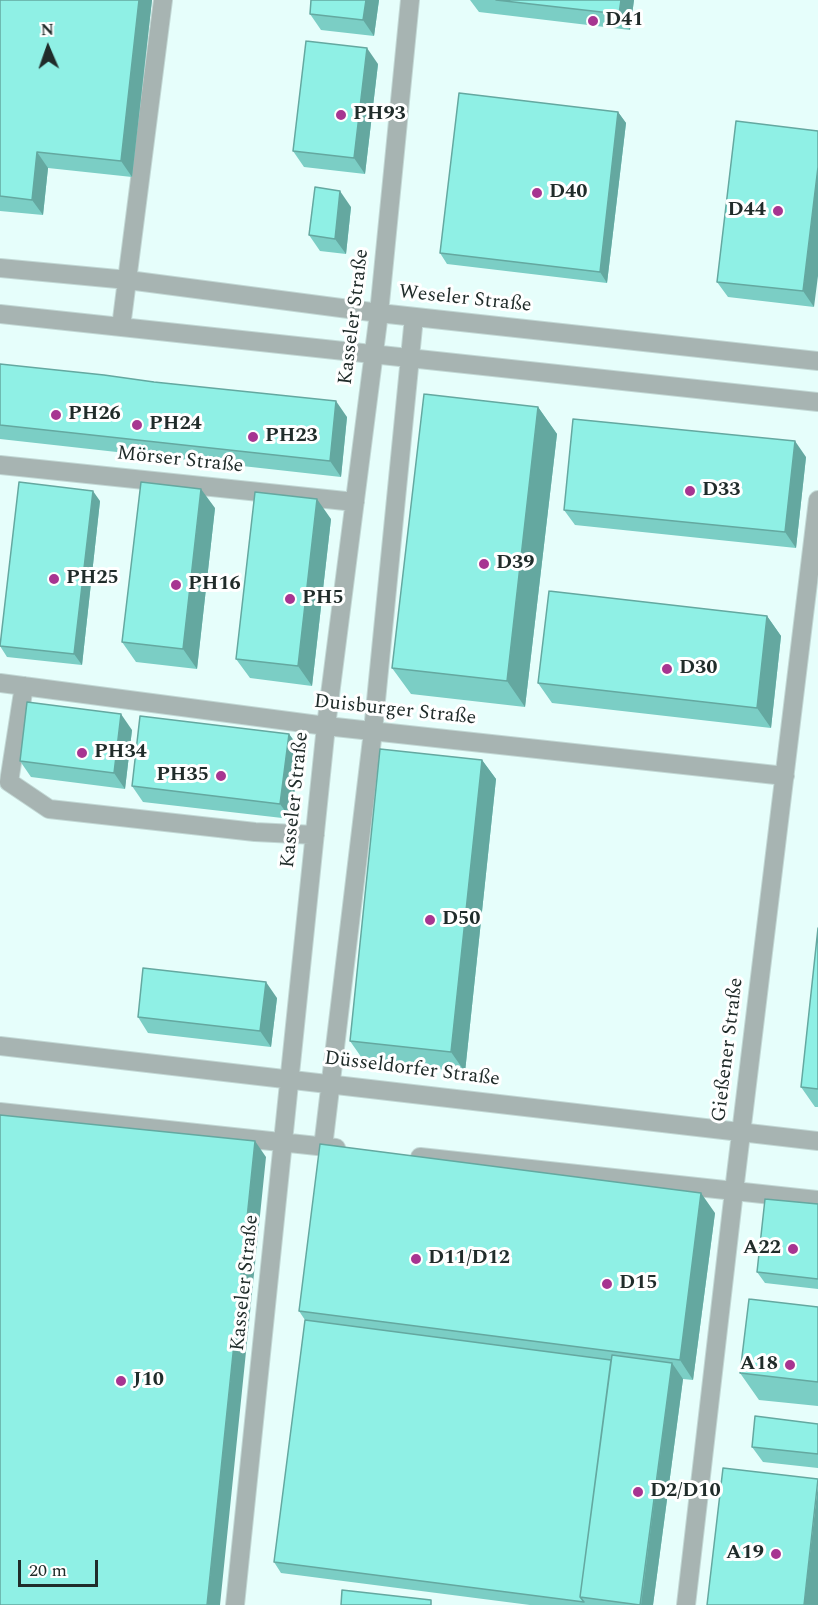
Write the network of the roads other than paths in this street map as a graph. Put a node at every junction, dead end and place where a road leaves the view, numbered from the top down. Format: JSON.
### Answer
{"nodes":[{"id":1,"x":163,"y":0,"type":"edge"},
{"id":2,"x":410,"y":0,"type":"edge"},
{"id":3,"x":0,"y":268,"type":"edge"},
{"id":4,"x":129,"y":280,"type":"junction"},
{"id":5,"x":380,"y":313,"type":"junction"},
{"id":6,"x":0,"y":314,"type":"edge"},
{"id":7,"x":414,"y":317,"type":"junction"},
{"id":8,"x":121,"y":327,"type":"junction"},
{"id":9,"x":374,"y":354,"type":"junction"},
{"id":10,"x":409,"y":358,"type":"junction"},
{"id":11,"x":818,"y":361,"type":"edge"},
{"id":12,"x":818,"y":402,"type":"edge"},
{"id":13,"x":0,"y":465,"type":"edge"},
{"id":14,"x":818,"y":500,"type":"edge"},
{"id":15,"x":355,"y":502,"type":"junction"},
{"id":16,"x":0,"y":683,"type":"edge"},
{"id":17,"x":24,"y":686,"type":"junction"},
{"id":18,"x":326,"y":726,"type":"junction"},
{"id":19,"x":373,"y":731,"type":"junction"},
{"id":20,"x":785,"y":776,"type":"junction"},
{"id":21,"x":315,"y":835,"type":"junction"},
{"id":22,"x":0,"y":1046,"type":"edge"},
{"id":23,"x":290,"y":1079,"type":"junction"},
{"id":24,"x":331,"y":1084,"type":"junction"},
{"id":25,"x":0,"y":1112,"type":"edge"},
{"id":26,"x":742,"y":1132,"type":"junction"},
{"id":27,"x":818,"y":1141,"type":"edge"},
{"id":28,"x":283,"y":1143,"type":"junction"},
{"id":29,"x":324,"y":1147,"type":"junction"},
{"id":30,"x":359,"y":1151,"type":"edge"},
{"id":31,"x":406,"y":1156,"type":"edge"},
{"id":32,"x":734,"y":1191,"type":"junction"},
{"id":33,"x":818,"y":1200,"type":"edge"},
{"id":34,"x":235,"y":1605,"type":"edge"},
{"id":35,"x":686,"y":1605,"type":"edge"}],
"edges":[{"from":1,"to":4,"type":"lane"},
{"from":2,"to":5,"type":"lane","name":"Kasseler Straße"},
{"from":3,"to":4,"type":"lane","name":"Weseler Straße"},
{"from":4,"to":5,"type":"lane","name":"Weseler Straße"},
{"from":4,"to":8,"type":"lane"},
{"from":5,"to":7,"type":"lane","name":"Weseler Straße"},
{"from":5,"to":9,"type":"lane","name":"Kasseler Straße"},
{"from":6,"to":8,"type":"lane"},
{"from":7,"to":10,"type":"lane"},
{"from":7,"to":11,"type":"lane","name":"Weseler Straße"},
{"from":8,"to":9,"type":"lane"},
{"from":9,"to":10,"type":"lane"},
{"from":9,"to":15,"type":"lane","name":"Kasseler Straße"},
{"from":10,"to":12,"type":"lane"},
{"from":10,"to":19,"type":"lane"},
{"from":13,"to":15,"type":"lane","name":"Mörser Straße"},
{"from":14,"to":20,"type":"lane","name":"Gießener Straße"},
{"from":15,"to":18,"type":"lane","name":"Kasseler Straße"},
{"from":16,"to":17,"type":"lane","name":"Duisburger Straße"},
{"from":17,"to":18,"type":"lane","name":"Duisburger Straße"},
{"from":17,"to":21,"type":"lane"},
{"from":18,"to":19,"type":"lane","name":"Duisburger Straße"},
{"from":18,"to":21,"type":"lane","name":"Kasseler Straße"},
{"from":19,"to":20,"type":"lane","name":"Duisburger Straße"},
{"from":19,"to":24,"type":"lane"},
{"from":20,"to":26,"type":"lane","name":"Gießener Straße"},
{"from":21,"to":23,"type":"lane","name":"Kasseler Straße"},
{"from":22,"to":23,"type":"lane","name":"Düsseldorfer Straße"},
{"from":23,"to":24,"type":"lane","name":"Düsseldorfer Straße"},
{"from":23,"to":28,"type":"lane","name":"Kasseler Straße"},
{"from":24,"to":26,"type":"lane","name":"Düsseldorfer Straße"},
{"from":24,"to":29,"type":"lane"},
{"from":25,"to":28,"type":"lane"},
{"from":26,"to":27,"type":"lane","name":"Düsseldorfer Straße"},
{"from":26,"to":32,"type":"lane","name":"Gießener Straße"},
{"from":28,"to":29,"type":"lane"},
{"from":28,"to":34,"type":"lane","name":"Kasseler Straße"},
{"from":29,"to":30,"type":"lane"},
{"from":31,"to":32,"type":"lane"},
{"from":32,"to":33,"type":"lane"},
{"from":32,"to":35,"type":"lane","name":"Gießener Straße"}]}
